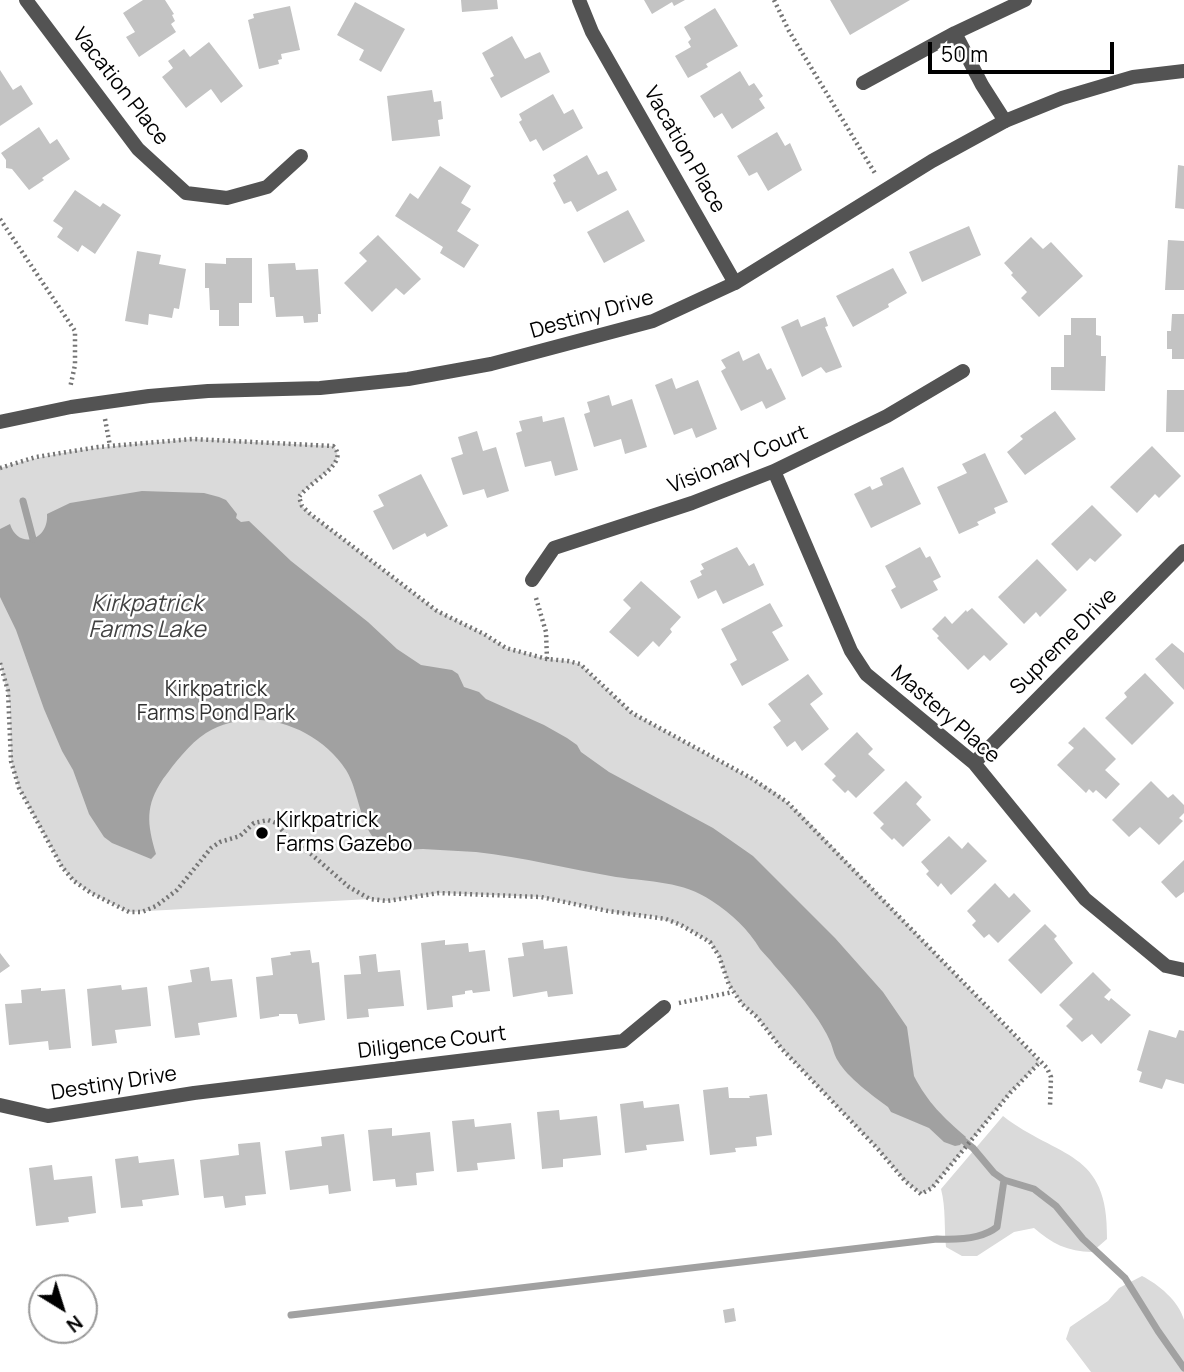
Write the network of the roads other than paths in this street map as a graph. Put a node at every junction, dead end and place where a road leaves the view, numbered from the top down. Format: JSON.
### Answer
{"nodes":[{"id":1,"x":26,"y":0,"type":"edge"},
{"id":2,"x":579,"y":0,"type":"edge"},
{"id":3,"x":1025,"y":0,"type":"edge"},
{"id":4,"x":955,"y":33,"type":"junction"},
{"id":5,"x":1184,"y":71,"type":"edge"},
{"id":6,"x":863,"y":83,"type":"dead end"},
{"id":7,"x":1005,"y":121,"type":"junction"},
{"id":8,"x":301,"y":156,"type":"dead end"},
{"id":9,"x":735,"y":283,"type":"junction"},
{"id":10,"x":963,"y":371,"type":"dead end"},
{"id":11,"x":0,"y":422,"type":"edge"},
{"id":12,"x":774,"y":471,"type":"junction"},
{"id":13,"x":1184,"y":551,"type":"edge"},
{"id":14,"x":532,"y":580,"type":"road end"},
{"id":15,"x":974,"y":763,"type":"junction"},
{"id":16,"x":1184,"y":970,"type":"edge"},
{"id":17,"x":664,"y":1007,"type":"road end"},
{"id":18,"x":194,"y":1093,"type":"joint"},
{"id":19,"x":0,"y":1105,"type":"edge"}],
"edges":[{"from":1,"to":8,"type":"street","name":"Vacation Place"},
{"from":2,"to":9,"type":"street","name":"Vacation Place"},
{"from":3,"to":4,"type":"street"},
{"from":4,"to":6,"type":"street"},
{"from":4,"to":7,"type":"street"},
{"from":5,"to":7,"type":"street","name":"Destiny Drive"},
{"from":7,"to":9,"type":"street","name":"Destiny Drive"},
{"from":9,"to":11,"type":"street","name":"Destiny Drive"},
{"from":10,"to":12,"type":"street","name":"Visionary Court"},
{"from":12,"to":14,"type":"street","name":"Visionary Court"},
{"from":12,"to":15,"type":"street","name":"Mastery Place"},
{"from":13,"to":15,"type":"street","name":"Supreme Drive"},
{"from":15,"to":16,"type":"street","name":"Mastery Place"},
{"from":17,"to":18,"type":"street","name":"Diligence Court"},
{"from":18,"to":19,"type":"street","name":"Destiny Drive"}]}
